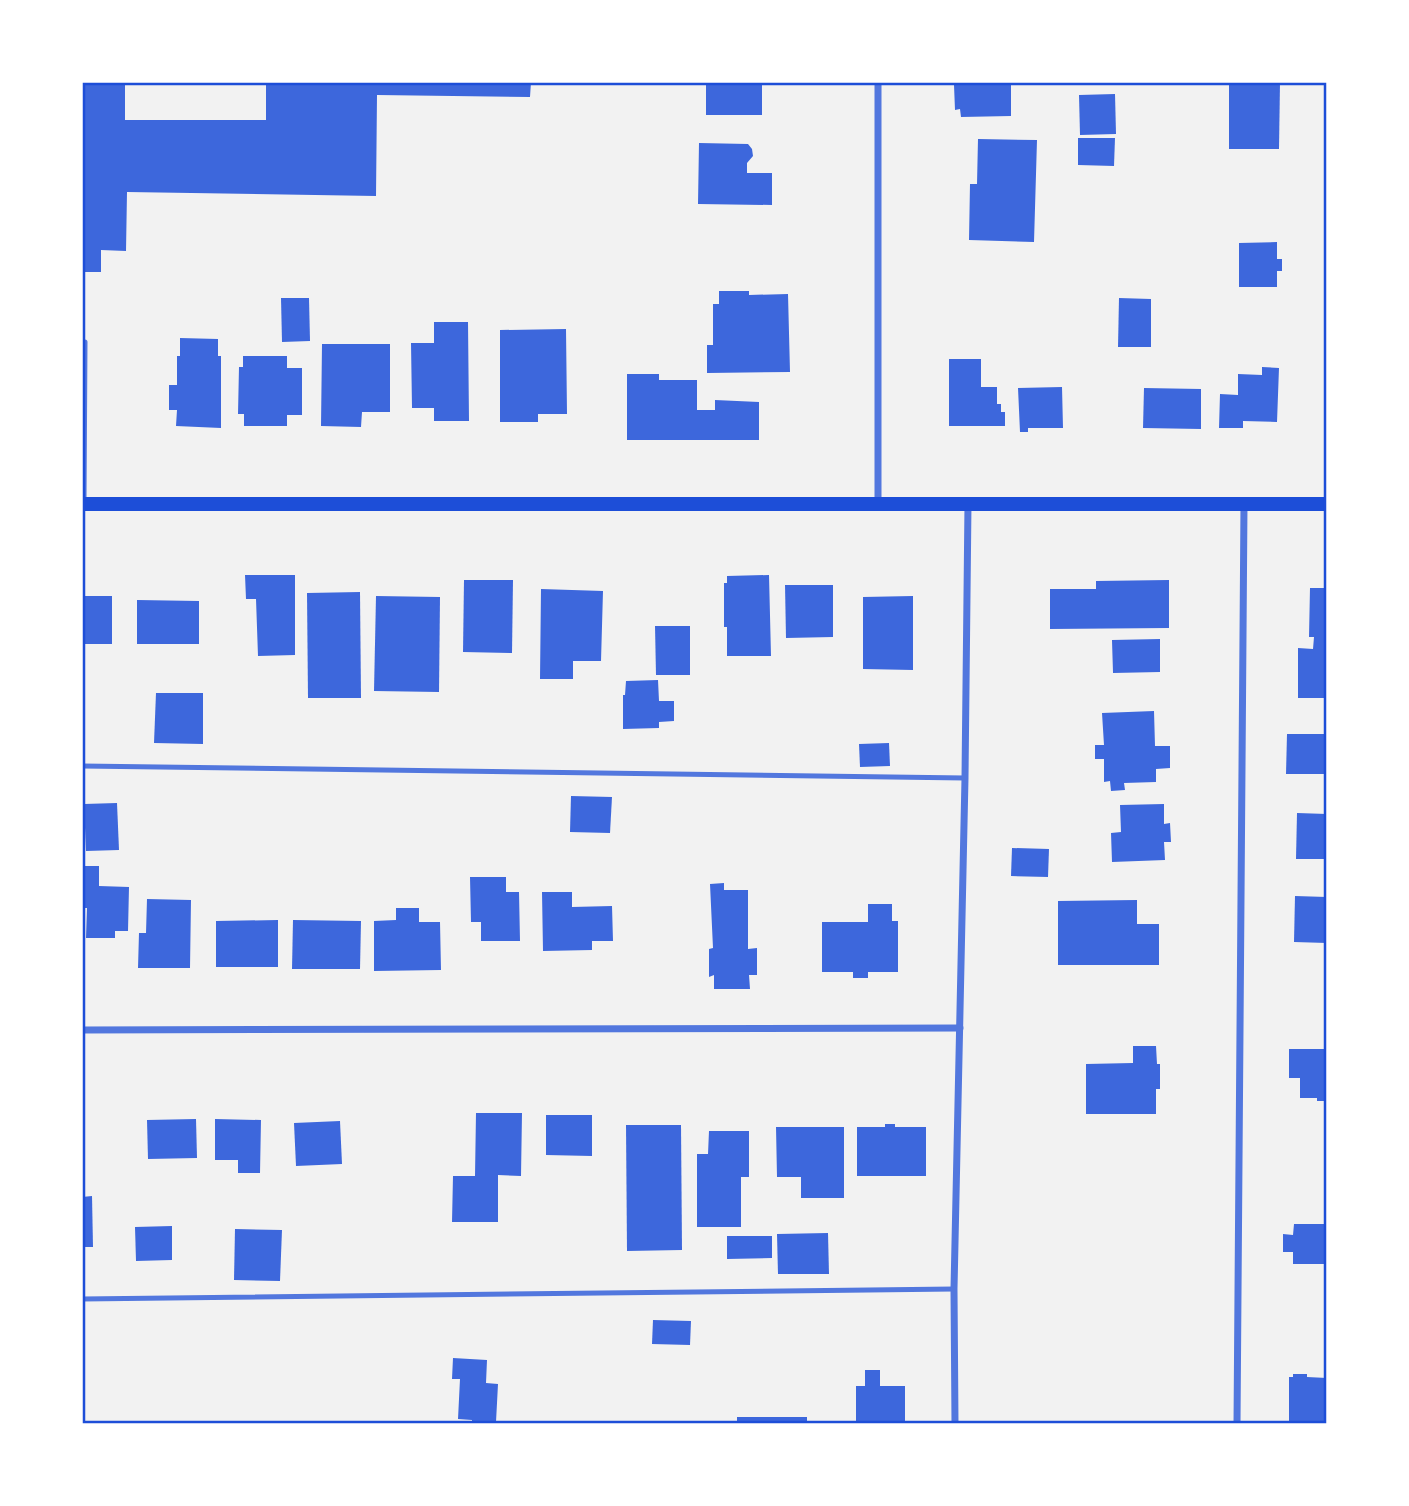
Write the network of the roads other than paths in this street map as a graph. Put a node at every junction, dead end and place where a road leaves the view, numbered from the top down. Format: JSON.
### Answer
{"nodes":[{"id":1,"x":878,"y":82,"type":"edge"},
{"id":2,"x":82,"y":342,"type":"edge"},
{"id":3,"x":968,"y":502,"type":"junction"},
{"id":4,"x":878,"y":503,"type":"junction"},
{"id":5,"x":1244,"y":503,"type":"junction"},
{"id":6,"x":83,"y":504,"type":"edge"},
{"id":7,"x":1327,"y":504,"type":"edge"},
{"id":8,"x":82,"y":766,"type":"edge"},
{"id":9,"x":965,"y":778,"type":"junction"},
{"id":10,"x":960,"y":1028,"type":"junction"},
{"id":11,"x":82,"y":1030,"type":"edge"},
{"id":12,"x":954,"y":1289,"type":"junction"},
{"id":13,"x":82,"y":1299,"type":"edge"},
{"id":14,"x":954,"y":1424,"type":"edge"},
{"id":15,"x":1237,"y":1424,"type":"edge"}],
"edges":[{"from":1,"to":4,"type":"street"},
{"from":2,"to":6,"type":"lane"},
{"from":3,"to":4,"type":"main road"},
{"from":3,"to":5,"type":"main road"},
{"from":3,"to":9,"type":"street"},
{"from":4,"to":6,"type":"main road"},
{"from":5,"to":7,"type":"main road"},
{"from":5,"to":15,"type":"street"},
{"from":8,"to":9,"type":"lane"},
{"from":9,"to":10,"type":"street"},
{"from":10,"to":11,"type":"street"},
{"from":10,"to":12,"type":"street"},
{"from":12,"to":13,"type":"lane"},
{"from":12,"to":14,"type":"street"}]}
